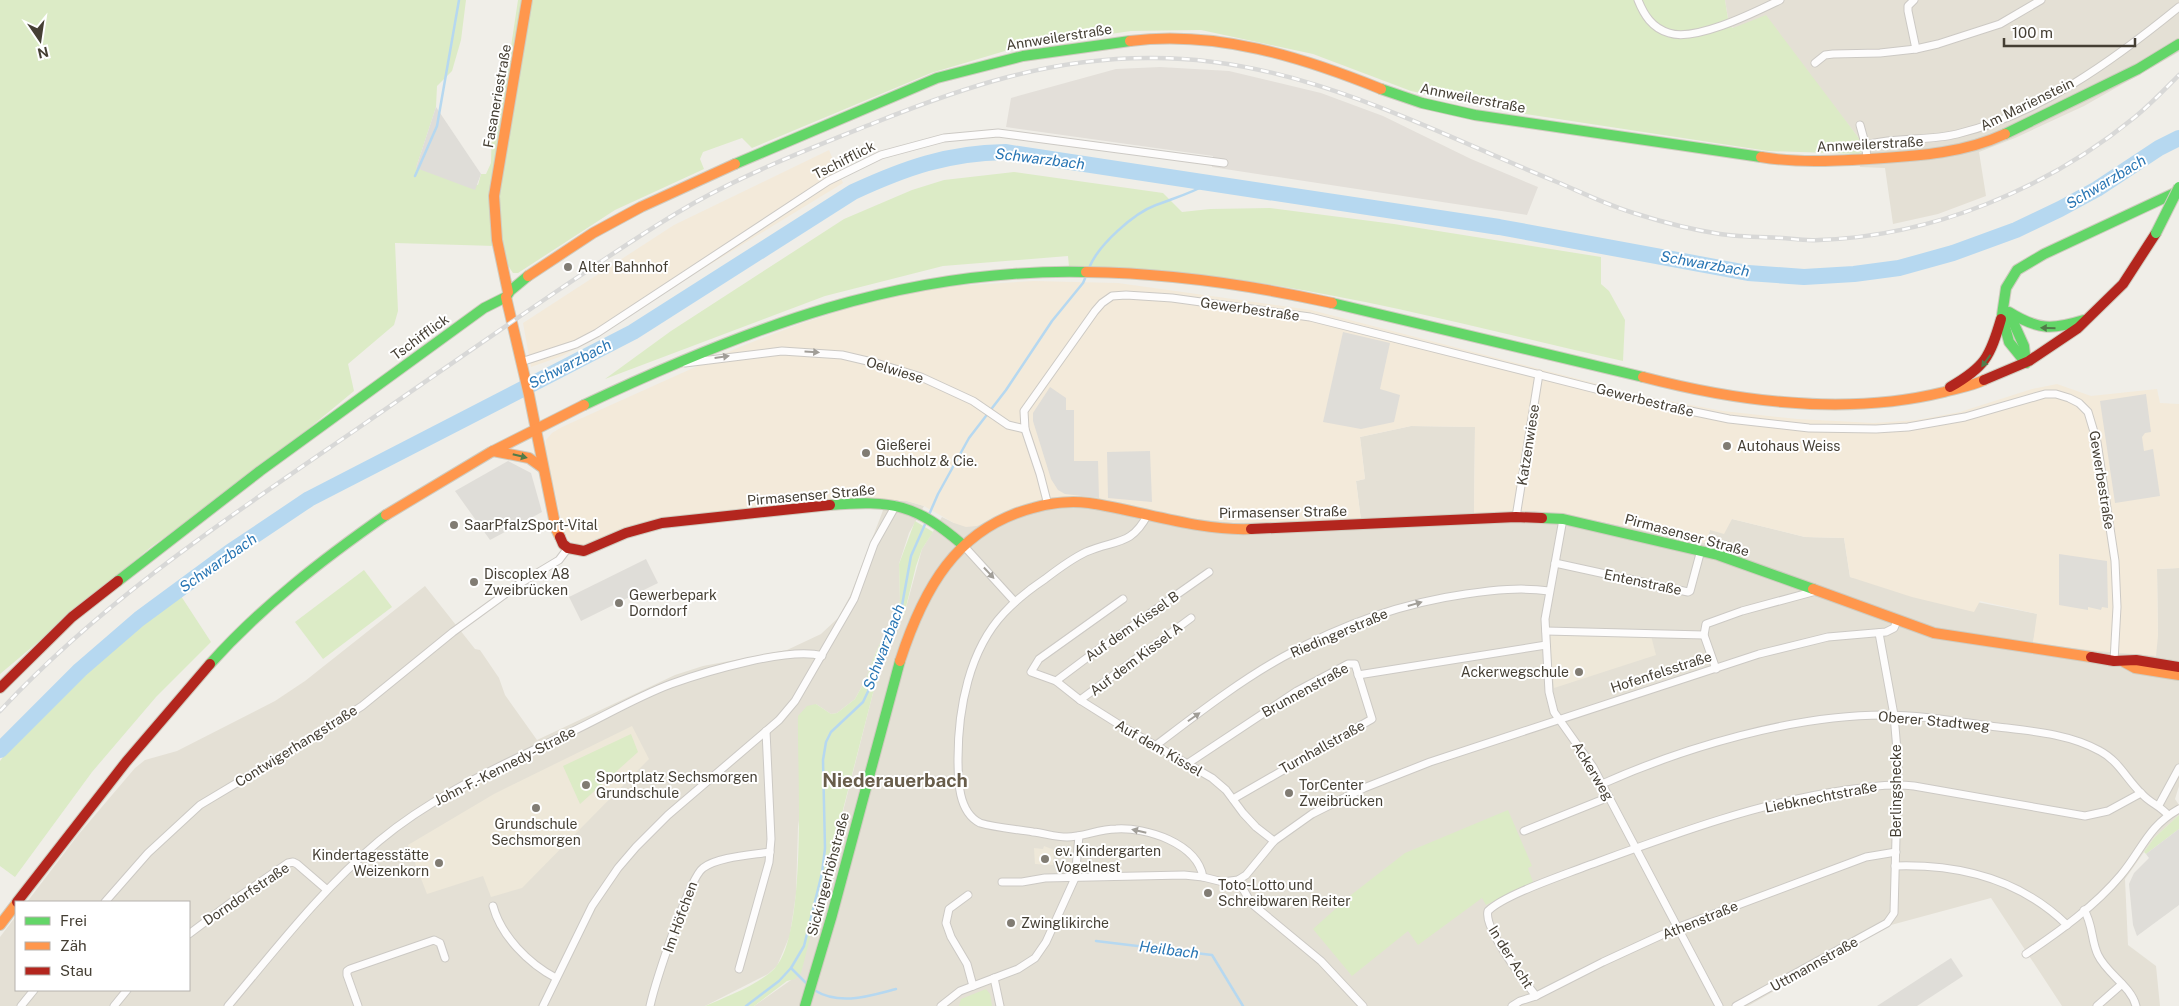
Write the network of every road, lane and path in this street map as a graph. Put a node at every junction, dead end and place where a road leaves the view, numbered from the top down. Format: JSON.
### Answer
{"nodes":[{"id":1,"x":527,"y":0,"type":"edge"},
{"id":2,"x":1638,"y":0,"type":"edge"},
{"id":3,"x":1780,"y":0,"type":"edge"},
{"id":4,"x":1914,"y":0,"type":"edge"},
{"id":5,"x":2041,"y":0,"type":"edge"},
{"id":6,"x":2179,"y":6,"type":"edge"},
{"id":7,"x":2179,"y":44,"type":"edge"},
{"id":8,"x":1916,"y":49,"type":"junction"},
{"id":9,"x":1815,"y":63,"type":"dead end"},
{"id":10,"x":1860,"y":125,"type":"dead end"},
{"id":11,"x":1866,"y":147,"type":"junction"},
{"id":12,"x":1867,"y":160,"type":"junction"},
{"id":13,"x":1224,"y":163,"type":"dead end"},
{"id":14,"x":734,"y":165,"type":"joint"},
{"id":15,"x":2179,"y":189,"type":"edge"},
{"id":16,"x":2176,"y":198,"type":"edge"},
{"id":17,"x":507,"y":295,"type":"junction"},
{"id":18,"x":2006,"y":314,"type":"junction"},
{"id":19,"x":2090,"y":318,"type":"junction"},
{"id":20,"x":2026,"y":363,"type":"junction"},
{"id":21,"x":674,"y":365,"type":"junction"},
{"id":22,"x":522,"y":366,"type":"junction"},
{"id":23,"x":1539,"y":374,"type":"junction"},
{"id":24,"x":1937,"y":394,"type":"junction"},
{"id":25,"x":535,"y":429,"type":"junction"},
{"id":26,"x":1025,"y":429,"type":"junction"},
{"id":27,"x":494,"y":451,"type":"junction"},
{"id":28,"x":542,"y":468,"type":"junction"},
{"id":29,"x":896,"y":505,"type":"junction"},
{"id":30,"x":1048,"y":505,"type":"junction"},
{"id":31,"x":1148,"y":514,"type":"junction"},
{"id":32,"x":1516,"y":517,"type":"junction"},
{"id":33,"x":1563,"y":519,"type":"junction"},
{"id":34,"x":963,"y":545,"type":"junction"},
{"id":35,"x":568,"y":548,"type":"junction"},
{"id":36,"x":1701,"y":550,"type":"junction"},
{"id":37,"x":1555,"y":563,"type":"junction"},
{"id":38,"x":1210,"y":572,"type":"dead end"},
{"id":39,"x":1549,"y":591,"type":"junction"},
{"id":40,"x":1818,"y":591,"type":"junction"},
{"id":41,"x":1123,"y":599,"type":"dead end"},
{"id":42,"x":1015,"y":602,"type":"junction"},
{"id":43,"x":1191,"y":618,"type":"dead end"},
{"id":44,"x":1897,"y":621,"type":"junction"},
{"id":45,"x":1546,"y":631,"type":"junction"},
{"id":46,"x":1879,"y":633,"type":"junction"},
{"id":47,"x":1704,"y":635,"type":"junction"},
{"id":48,"x":1546,"y":644,"type":"junction"},
{"id":49,"x":822,"y":656,"type":"junction"},
{"id":50,"x":2119,"y":662,"type":"junction"},
{"id":51,"x":2179,"y":667,"type":"edge"},
{"id":52,"x":1716,"y":669,"type":"junction"},
{"id":53,"x":1358,"y":675,"type":"junction"},
{"id":54,"x":2179,"y":675,"type":"edge"},
{"id":55,"x":1056,"y":681,"type":"junction"},
{"id":56,"x":0,"y":688,"type":"edge"},
{"id":57,"x":1080,"y":700,"type":"junction"},
{"id":58,"x":1894,"y":715,"type":"junction"},
{"id":59,"x":1558,"y":720,"type":"junction"},
{"id":60,"x":766,"y":731,"type":"junction"},
{"id":61,"x":1154,"y":746,"type":"junction"},
{"id":62,"x":1187,"y":764,"type":"junction"},
{"id":63,"x":2179,"y":768,"type":"edge"},
{"id":64,"x":1602,"y":784,"type":"junction"},
{"id":65,"x":1898,"y":784,"type":"junction"},
{"id":66,"x":2141,"y":793,"type":"junction"},
{"id":67,"x":1609,"y":797,"type":"junction"},
{"id":68,"x":1233,"y":799,"type":"junction"},
{"id":69,"x":2159,"y":805,"type":"junction"},
{"id":70,"x":2179,"y":809,"type":"edge"},
{"id":71,"x":2168,"y":815,"type":"junction"},
{"id":72,"x":1524,"y":831,"type":"dead end"},
{"id":73,"x":1080,"y":836,"type":"junction"},
{"id":74,"x":1274,"y":842,"type":"junction"},
{"id":75,"x":1637,"y":848,"type":"junction"},
{"id":76,"x":770,"y":852,"type":"junction"},
{"id":77,"x":1896,"y":852,"type":"junction"},
{"id":78,"x":1895,"y":866,"type":"junction"},
{"id":79,"x":1203,"y":877,"type":"junction"},
{"id":80,"x":1075,"y":878,"type":"junction"},
{"id":81,"x":1238,"y":880,"type":"junction"},
{"id":82,"x":1002,"y":882,"type":"dead end"},
{"id":83,"x":326,"y":889,"type":"junction"},
{"id":84,"x":968,"y":895,"type":"dead end"},
{"id":85,"x":19,"y":901,"type":"edge"},
{"id":86,"x":106,"y":901,"type":"edge"},
{"id":87,"x":15,"y":906,"type":"edge"},
{"id":88,"x":493,"y":906,"type":"dead end"},
{"id":89,"x":2084,"y":910,"type":"junction"},
{"id":90,"x":1487,"y":917,"type":"joint"},
{"id":91,"x":1890,"y":920,"type":"joint"},
{"id":92,"x":0,"y":925,"type":"edge"},
{"id":93,"x":2066,"y":925,"type":"junction"},
{"id":94,"x":1679,"y":928,"type":"junction"},
{"id":95,"x":190,"y":933,"type":"edge"},
{"id":96,"x":2026,"y":954,"type":"dead end"},
{"id":97,"x":445,"y":958,"type":"dead end"},
{"id":98,"x":739,"y":969,"type":"dead end"},
{"id":99,"x":556,"y":978,"type":"junction"},
{"id":100,"x":994,"y":978,"type":"junction"},
{"id":101,"x":2122,"y":984,"type":"junction"},
{"id":102,"x":973,"y":986,"type":"junction"},
{"id":103,"x":33,"y":991,"type":"edge"},
{"id":104,"x":126,"y":991,"type":"edge"},
{"id":105,"x":1536,"y":996,"type":"junction"},
{"id":106,"x":1522,"y":1003,"type":"edge"},
{"id":107,"x":21,"y":1006,"type":"edge"},
{"id":108,"x":114,"y":1006,"type":"edge"},
{"id":109,"x":228,"y":1006,"type":"edge"},
{"id":110,"x":358,"y":1006,"type":"edge"},
{"id":111,"x":543,"y":1006,"type":"edge"},
{"id":112,"x":650,"y":1006,"type":"edge"},
{"id":113,"x":805,"y":1006,"type":"edge"},
{"id":114,"x":941,"y":1006,"type":"edge"},
{"id":115,"x":1000,"y":1006,"type":"edge"},
{"id":116,"x":1363,"y":1006,"type":"edge"},
{"id":117,"x":1512,"y":1006,"type":"edge"},
{"id":118,"x":1719,"y":1006,"type":"edge"},
{"id":119,"x":1736,"y":1006,"type":"edge"},
{"id":120,"x":2097,"y":1006,"type":"edge"},
{"id":121,"x":2136,"y":1006,"type":"edge"}],
"edges":[{"from":1,"to":17,"type":"main road","name":"Fasaneriestraße"},
{"from":2,"to":3,"type":"street"},
{"from":4,"to":8,"type":"street"},
{"from":5,"to":8,"type":"street"},
{"from":6,"to":11,"type":"street","name":"Am Marienstein"},
{"from":7,"to":12,"type":"main road","name":"Annweilerstraße"},
{"from":8,"to":9,"type":"street"},
{"from":10,"to":11,"type":"street"},
{"from":11,"to":12,"type":"street"},
{"from":12,"to":14,"type":"main road","name":"Annweilerstraße"},
{"from":13,"to":22,"type":"street","name":"Tschifflick"},
{"from":14,"to":17,"type":"main road","name":"Tschifflick"},
{"from":15,"to":16,"type":"main road"},
{"from":15,"to":19,"type":"main road","bridge":true},
{"from":16,"to":18,"type":"main road"},
{"from":17,"to":22,"type":"main road"},
{"from":17,"to":56,"type":"main road","name":"Tschifflick"},
{"from":19,"to":18,"type":"main road","one_way":true},
{"from":18,"to":20,"type":"main road"},
{"from":18,"to":24,"type":"main road","one_way":true},
{"from":19,"to":20,"type":"main road"},
{"from":20,"to":24,"type":"main road"},
{"from":21,"to":24,"type":"main road"},
{"from":21,"to":25,"type":"main road"},
{"from":21,"to":26,"type":"street","name":"Oelwiese","one_way":true},
{"from":22,"to":25,"type":"main road"},
{"from":23,"to":26,"type":"street","name":"Gewerbestraße"},
{"from":23,"to":32,"type":"street","name":"Katzenwiese"},
{"from":23,"to":50,"type":"street","name":"Gewerbestraße"},
{"from":25,"to":27,"type":"main road"},
{"from":25,"to":28,"type":"main road"},
{"from":26,"to":30,"type":"street"},
{"from":27,"to":28,"type":"main road","one_way":true},
{"from":27,"to":85,"type":"main road"},
{"from":28,"to":35,"type":"main road"},
{"from":29,"to":34,"type":"main road","name":"Pirmasenser Straße"},
{"from":29,"to":35,"type":"main road","name":"Pirmasenser Straße"},
{"from":29,"to":49,"type":"street"},
{"from":30,"to":31,"type":"main road","name":"Sickingerhöhstraße"},
{"from":30,"to":34,"type":"main road","name":"Sickingerhöhstraße"},
{"from":31,"to":32,"type":"main road","name":"Pirmasenser Straße"},
{"from":31,"to":42,"type":"street"},
{"from":32,"to":33,"type":"main road","name":"Pirmasenser Straße"},
{"from":33,"to":36,"type":"main road","name":"Pirmasenser Straße"},
{"from":33,"to":37,"type":"street","name":"Ackerweg"},
{"from":34,"to":42,"type":"street","name":"Pirmasenser Straße","one_way":true},
{"from":34,"to":113,"type":"main road","name":"Sickingerhöhstraße"},
{"from":35,"to":86,"type":"street","name":"Contwigerhangstraße"},
{"from":36,"to":37,"type":"street","name":"Entenstraße"},
{"from":36,"to":40,"type":"main road","name":"Pirmasenser Straße"},
{"from":37,"to":39,"type":"street","name":"Ackerweg"},
{"from":38,"to":55,"type":"street","name":"Auf dem Kissel B"},
{"from":39,"to":45,"type":"street","name":"Ackerweg"},
{"from":61,"to":39,"type":"street","name":"Riedingerstraße","one_way":true},
{"from":40,"to":44,"type":"main road","name":"Pirmasenser Straße"},
{"from":40,"to":47,"type":"street"},
{"from":41,"to":55,"type":"street","name":"Auf dem Kissel"},
{"from":42,"to":73,"type":"street"},
{"from":43,"to":57,"type":"street","name":"Auf dem Kissel A"},
{"from":44,"to":46,"type":"street"},
{"from":44,"to":50,"type":"main road"},
{"from":45,"to":47,"type":"street"},
{"from":45,"to":48,"type":"street","name":"Ackerweg"},
{"from":46,"to":52,"type":"street","name":"Hofenfelsstraße"},
{"from":46,"to":58,"type":"street","name":"Berlingshecke"},
{"from":47,"to":52,"type":"street"},
{"from":48,"to":53,"type":"street","name":"Brunnenstraße"},
{"from":48,"to":59,"type":"street","name":"Ackerweg"},
{"from":49,"to":60,"type":"street"},
{"from":49,"to":83,"type":"street","name":"John-F.-Kennedy-Straße"},
{"from":50,"to":51,"type":"main road"},
{"from":50,"to":54,"type":"main road"},
{"from":52,"to":59,"type":"street","name":"Hofenfelsstraße"},
{"from":53,"to":62,"type":"street","name":"Brunnenstraße"},
{"from":53,"to":68,"type":"street","name":"Turnhallstraße"},
{"from":55,"to":57,"type":"street","name":"Auf dem Kissel"},
{"from":57,"to":61,"type":"street","name":"Auf dem Kissel"},
{"from":58,"to":64,"type":"street","name":"Oberer Stadtweg"},
{"from":58,"to":65,"type":"street","name":"Berlingshecke"},
{"from":58,"to":66,"type":"street","name":"Oberer Stadtweg"},
{"from":59,"to":64,"type":"street","name":"Ackerweg"},
{"from":59,"to":74,"type":"street","name":"Hofenfelsstraße"},
{"from":60,"to":76,"type":"street"},
{"from":60,"to":99,"type":"street"},
{"from":61,"to":62,"type":"street","name":"Auf dem Kissel"},
{"from":62,"to":68,"type":"street","name":"Auf dem Kissel"},
{"from":63,"to":69,"type":"street"},
{"from":64,"to":67,"type":"street","name":"Ackerweg"},
{"from":65,"to":66,"type":"street","name":"Liebknechtstraße"},
{"from":65,"to":75,"type":"street","name":"Liebknechtstraße"},
{"from":65,"to":77,"type":"street","name":"Berlingshecke"},
{"from":66,"to":69,"type":"street","name":"Oberer Stadtweg"},
{"from":67,"to":72,"type":"street"},
{"from":67,"to":75,"type":"street","name":"Ackerweg"},
{"from":68,"to":74,"type":"street","name":"Auf dem Kissel"},
{"from":69,"to":71,"type":"street","name":"Oberer Stadtweg"},
{"from":70,"to":71,"type":"street"},
{"from":71,"to":89,"type":"street"},
{"from":79,"to":73,"type":"street","one_way":true},
{"from":73,"to":80,"type":"street"},
{"from":74,"to":81,"type":"street","name":"Hofenfelsstraße"},
{"from":75,"to":90,"type":"street","name":"Liebknechtstraße"},
{"from":75,"to":94,"type":"street","name":"Ackerweg"},
{"from":76,"to":98,"type":"street"},
{"from":76,"to":112,"type":"street","name":"Im Höfchen"},
{"from":77,"to":78,"type":"street","name":"Berlingshecke"},
{"from":77,"to":94,"type":"street","name":"Athenstraße"},
{"from":78,"to":91,"type":"street","name":"Berlingshecke"},
{"from":78,"to":93,"type":"street"},
{"from":79,"to":80,"type":"street"},
{"from":79,"to":81,"type":"street"},
{"from":80,"to":82,"type":"street"},
{"from":80,"to":100,"type":"street"},
{"from":81,"to":116,"type":"street"},
{"from":83,"to":95,"type":"street","name":"Dorndorfstraße"},
{"from":83,"to":109,"type":"street","name":"John-F.-Kennedy-Straße"},
{"from":84,"to":102,"type":"street"},
{"from":87,"to":92,"type":"main road"},
{"from":88,"to":99,"type":"street"},
{"from":89,"to":93,"type":"street"},
{"from":89,"to":101,"type":"street"},
{"from":90,"to":105,"type":"street","name":"In der Acht"},
{"from":91,"to":119,"type":"street","name":"Uttmannstraße"},
{"from":93,"to":96,"type":"street"},
{"from":94,"to":105,"type":"street","name":"Athenstraße"},
{"from":94,"to":118,"type":"street","name":"Ackerweg"},
{"from":97,"to":110,"type":"street"},
{"from":99,"to":111,"type":"street"},
{"from":100,"to":102,"type":"street"},
{"from":100,"to":115,"type":"street"},
{"from":101,"to":120,"type":"street"},
{"from":101,"to":121,"type":"street"},
{"from":102,"to":114,"type":"street"},
{"from":103,"to":107,"type":"street"},
{"from":104,"to":108,"type":"street"},
{"from":105,"to":106,"type":"street","name":"Athenstraße"},
{"from":106,"to":117,"type":"street","name":"Athenstraße"}]}
